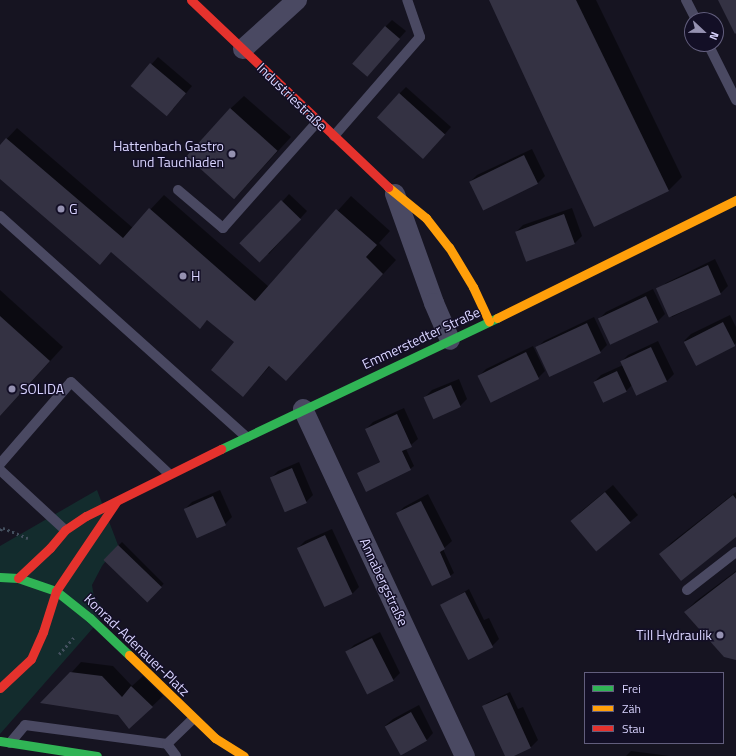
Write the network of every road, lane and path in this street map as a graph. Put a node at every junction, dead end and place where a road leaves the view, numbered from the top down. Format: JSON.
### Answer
{"nodes":[{"id":1,"x":191,"y":0,"type":"edge"},
{"id":2,"x":297,"y":0,"type":"edge"},
{"id":3,"x":407,"y":0,"type":"edge"},
{"id":4,"x":686,"y":0,"type":"edge"},
{"id":5,"x":692,"y":12,"type":"edge"},
{"id":6,"x":243,"y":49,"type":"junction"},
{"id":7,"x":712,"y":52,"type":"edge"},
{"id":8,"x":736,"y":100,"type":"edge"},
{"id":9,"x":318,"y":121,"type":"junction"},
{"id":10,"x":334,"y":136,"type":"junction"},
{"id":11,"x":178,"y":190,"type":"dead end"},
{"id":12,"x":395,"y":194,"type":"junction"},
{"id":13,"x":736,"y":200,"type":"edge"},
{"id":14,"x":0,"y":216,"type":"edge"},
{"id":15,"x":489,"y":322,"type":"junction"},
{"id":16,"x":450,"y":340,"type":"junction"},
{"id":17,"x":303,"y":409,"type":"junction"},
{"id":18,"x":246,"y":437,"type":"junction"},
{"id":19,"x":0,"y":464,"type":"edge"},
{"id":20,"x":0,"y":470,"type":"edge"},
{"id":21,"x":169,"y":474,"type":"junction"},
{"id":22,"x":117,"y":500,"type":"junction"},
{"id":23,"x":65,"y":530,"type":"junction"},
{"id":24,"x":736,"y":552,"type":"edge"},
{"id":25,"x":0,"y":577,"type":"edge"},
{"id":26,"x":18,"y":578,"type":"junction"},
{"id":27,"x":687,"y":590,"type":"dead end"},
{"id":28,"x":56,"y":591,"type":"junction"},
{"id":29,"x":0,"y":688,"type":"edge"},
{"id":30,"x":194,"y":719,"type":"junction"},
{"id":31,"x":5,"y":742,"type":"edge"},
{"id":32,"x":167,"y":744,"type":"junction"},
{"id":33,"x":97,"y":756,"type":"edge"},
{"id":34,"x":176,"y":756,"type":"edge"},
{"id":35,"x":244,"y":756,"type":"edge"},
{"id":36,"x":465,"y":756,"type":"edge"}],
"edges":[{"from":1,"to":6,"type":"main road","name":"Industriestraße"},
{"from":2,"to":6,"type":"street"},
{"from":3,"to":10,"type":"lane"},
{"from":4,"to":5,"type":"lane"},
{"from":6,"to":9,"type":"main road","name":"Industriestraße"},
{"from":7,"to":8,"type":"lane"},
{"from":9,"to":10,"type":"main road","name":"Industriestraße"},
{"from":9,"to":11,"type":"lane"},
{"from":10,"to":12,"type":"main road","name":"Industriestraße"},
{"from":12,"to":15,"type":"main road","name":"Industriestraße"},
{"from":12,"to":16,"type":"street","name":"Industriestraße"},
{"from":13,"to":15,"type":"main road","name":"Emmerstedter Straße"},
{"from":14,"to":18,"type":"lane"},
{"from":15,"to":16,"type":"main road","name":"Emmerstedter Straße"},
{"from":16,"to":17,"type":"main road","name":"Emmerstedter Straße"},
{"from":17,"to":18,"type":"main road","name":"Emmerstedter Straße"},
{"from":17,"to":36,"type":"street","name":"Annabergstraße"},
{"from":18,"to":21,"type":"main road","name":"Emmerstedter Straße"},
{"from":19,"to":21,"type":"lane"},
{"from":20,"to":23,"type":"lane"},
{"from":21,"to":22,"type":"main road","name":"Emmerstedter Straße"},
{"from":22,"to":23,"type":"main road","name":"Emmerstedter Straße"},
{"from":22,"to":28,"type":"main road","name":"Emmerstedter Straße"},
{"from":23,"to":26,"type":"main road","name":"Emmerstedter Straße"},
{"from":24,"to":27,"type":"lane"},
{"from":25,"to":26,"type":"main road","name":"Konrad-Adenauer-Platz"},
{"from":26,"to":28,"type":"main road","name":"Konrad-Adenauer-Platz"},
{"from":28,"to":29,"type":"main road","name":"Emmerstedter Straße"},
{"from":28,"to":30,"type":"main road","name":"Konrad-Adenauer-Platz"},
{"from":30,"to":32,"type":"lane"},
{"from":30,"to":35,"type":"main road","name":"Konrad-Adenauer-Platz"},
{"from":31,"to":32,"type":"lane"},
{"from":31,"to":33,"type":"main road"},
{"from":32,"to":34,"type":"lane"}]}
